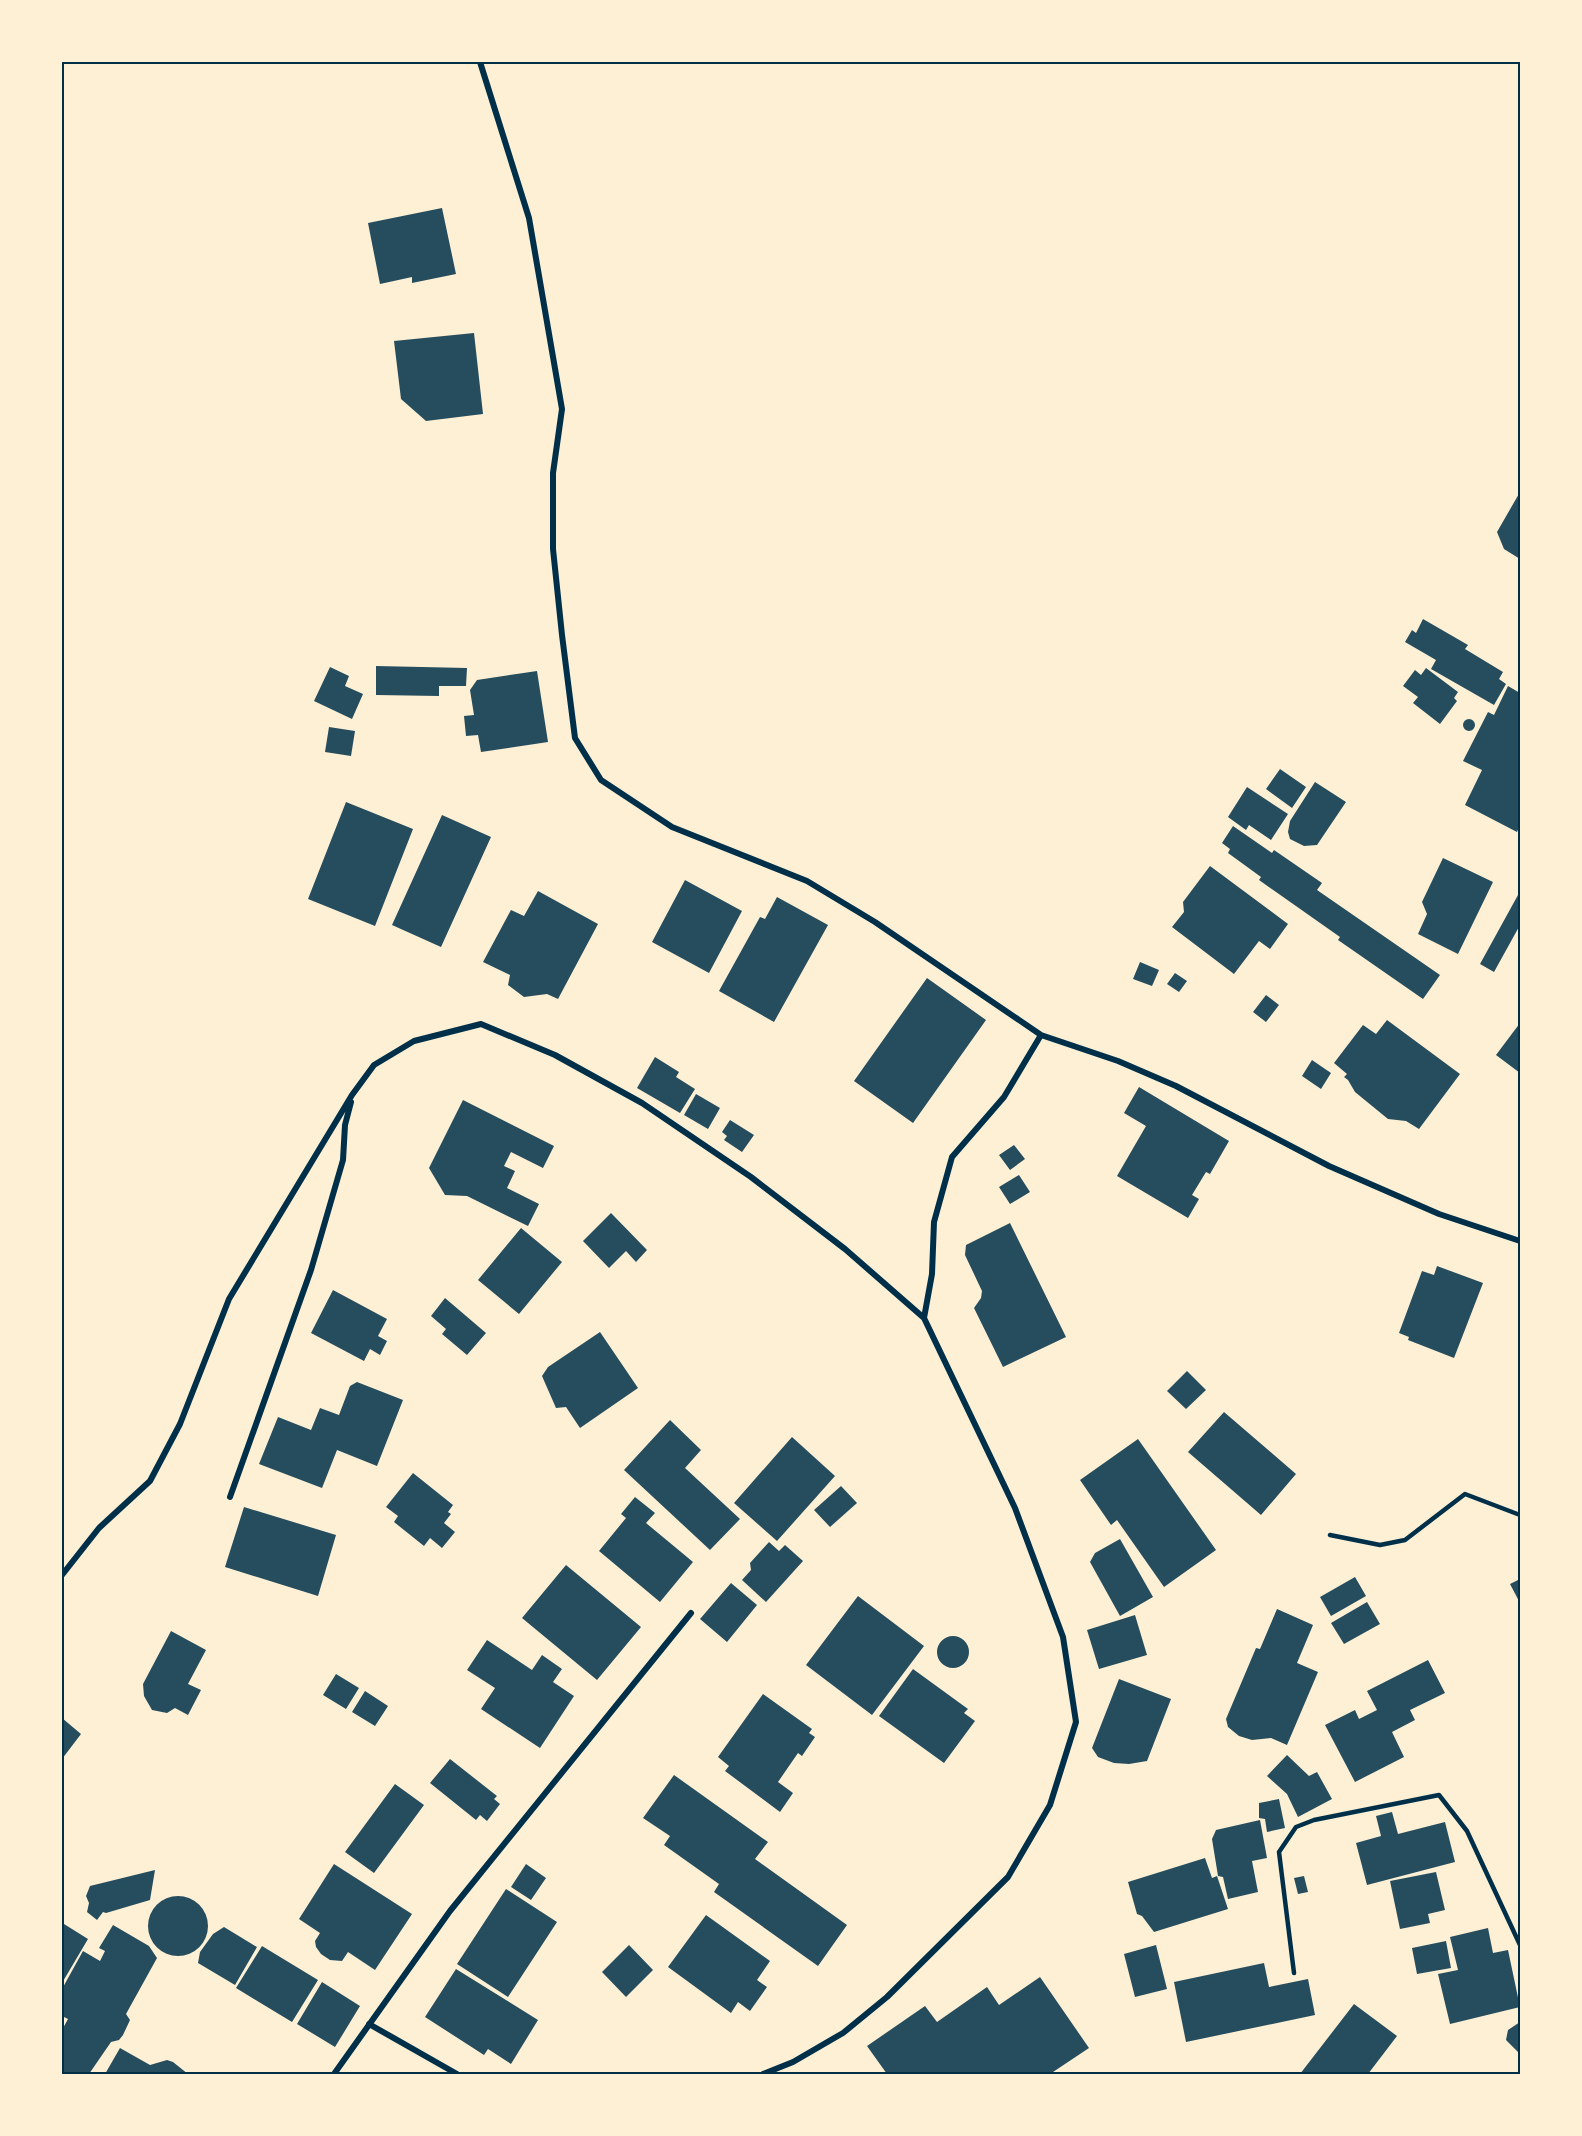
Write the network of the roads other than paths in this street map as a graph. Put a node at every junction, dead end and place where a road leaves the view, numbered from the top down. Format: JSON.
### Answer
{"nodes":[{"id":1,"x":480,"y":62,"type":"edge"},
{"id":2,"x":1041,"y":1035,"type":"junction"},
{"id":3,"x":352,"y":1095,"type":"junction"},
{"id":4,"x":1521,"y":1241,"type":"edge"},
{"id":5,"x":924,"y":1318,"type":"junction"},
{"id":6,"x":230,"y":1497,"type":"dead end"},
{"id":7,"x":1521,"y":1515,"type":"edge"},
{"id":8,"x":1330,"y":1535,"type":"dead end"},
{"id":9,"x":62,"y":1575,"type":"edge"},
{"id":10,"x":691,"y":1612,"type":"dead end"},
{"id":11,"x":1521,"y":1945,"type":"edge"},
{"id":12,"x":1294,"y":1973,"type":"dead end"},
{"id":13,"x":369,"y":2024,"type":"junction"},
{"id":14,"x":334,"y":2074,"type":"edge"},
{"id":15,"x":457,"y":2074,"type":"edge"},
{"id":16,"x":764,"y":2074,"type":"edge"}],
"edges":[{"from":1,"to":2,"type":"street"},
{"from":2,"to":4,"type":"street"},
{"from":2,"to":5,"type":"street"},
{"from":3,"to":5,"type":"street"},
{"from":3,"to":6,"type":"street"},
{"from":3,"to":9,"type":"street"},
{"from":5,"to":16,"type":"street"},
{"from":7,"to":8,"type":"lane"},
{"from":10,"to":13,"type":"street"},
{"from":11,"to":12,"type":"lane"},
{"from":13,"to":14,"type":"street"},
{"from":13,"to":15,"type":"street"}]}
